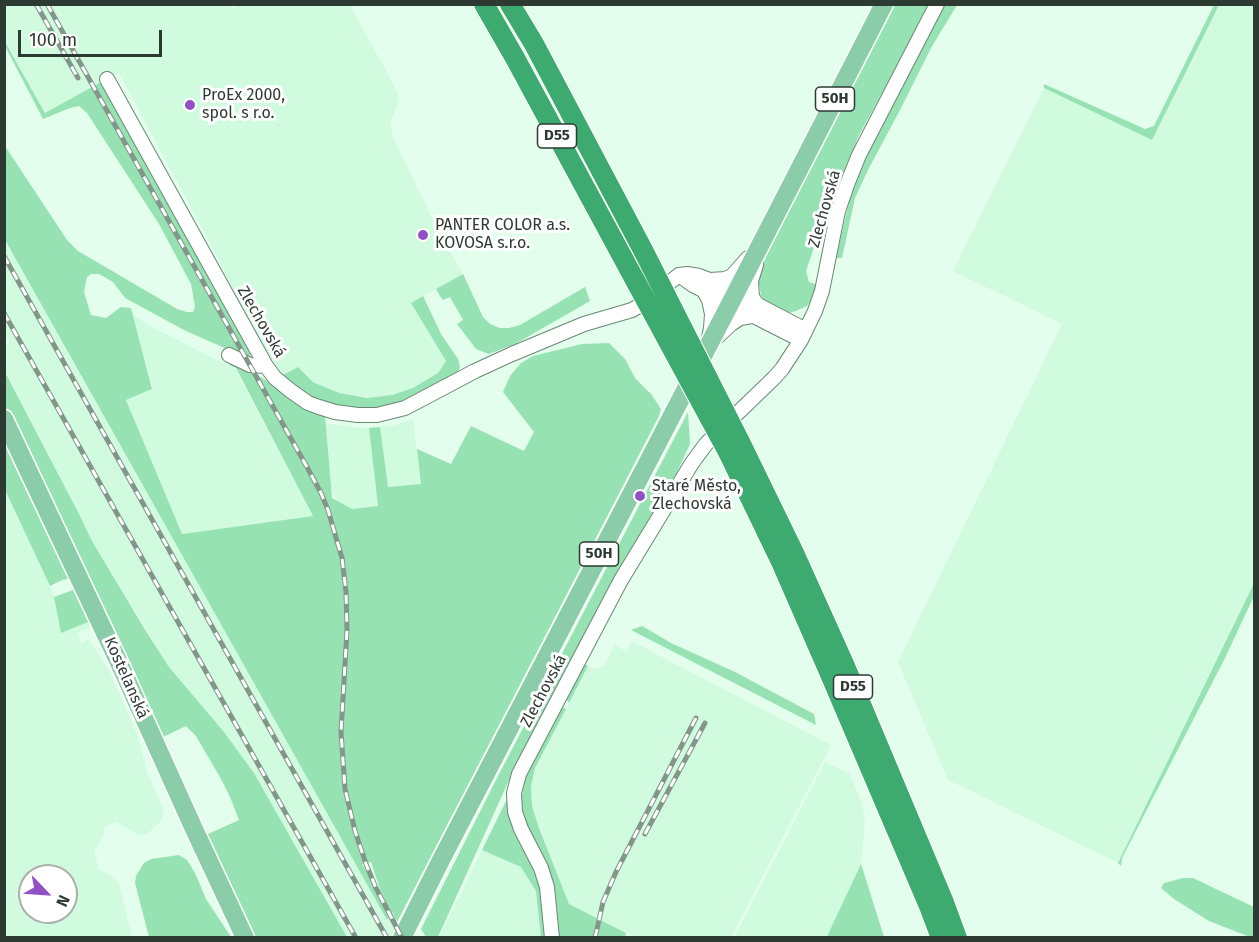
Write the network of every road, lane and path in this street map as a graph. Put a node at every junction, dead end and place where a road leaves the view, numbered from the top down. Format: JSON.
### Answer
{"nodes":[{"id":1,"x":484,"y":4,"type":"edge"},
{"id":2,"x":510,"y":4,"type":"edge"},
{"id":3,"x":884,"y":4,"type":"edge"},
{"id":4,"x":937,"y":4,"type":"edge"},
{"id":5,"x":107,"y":79,"type":"dead end"},
{"id":6,"x":769,"y":227,"type":"junction"},
{"id":7,"x":707,"y":286,"type":"junction"},
{"id":8,"x":733,"y":299,"type":"junction"},
{"id":9,"x":755,"y":311,"type":"junction"},
{"id":10,"x":804,"y":335,"type":"junction"},
{"id":11,"x":706,"y":350,"type":"junction"},
{"id":12,"x":229,"y":354,"type":"dead end"},
{"id":13,"x":266,"y":366,"type":"junction"},
{"id":14,"x":4,"y":419,"type":"edge"},
{"id":15,"x":733,"y":446,"type":"junction"},
{"id":16,"x":245,"y":938,"type":"edge"},
{"id":17,"x":402,"y":938,"type":"edge"},
{"id":18,"x":552,"y":938,"type":"edge"},
{"id":19,"x":941,"y":938,"type":"edge"},
{"id":20,"x":957,"y":938,"type":"edge"}],
"edges":[{"from":1,"to":15,"type":"highway","number":"D55","bridge":true},
{"from":2,"to":15,"type":"highway","number":"D55","bridge":true},
{"from":3,"to":6,"type":"main road","number":"50H"},
{"from":4,"to":10,"type":"street","name":"Zlechovská"},
{"from":5,"to":13,"type":"street","name":"Zlechovská"},
{"from":6,"to":7,"type":"street"},
{"from":6,"to":8,"type":"main road","number":"50H"},
{"from":6,"to":9,"type":"street"},
{"from":7,"to":8,"type":"street","name":"Zlechovská"},
{"from":7,"to":11,"type":"street"},
{"from":7,"to":13,"type":"street","name":"Zlechovská"},
{"from":8,"to":9,"type":"street","name":"Zlechovská"},
{"from":8,"to":11,"type":"main road","number":"50H"},
{"from":9,"to":10,"type":"street","name":"Zlechovská"},
{"from":9,"to":11,"type":"street"},
{"from":10,"to":18,"type":"street","name":"Zlechovská"},
{"from":11,"to":17,"type":"main road","number":"50H"},
{"from":12,"to":13,"type":"street"},
{"from":14,"to":16,"type":"main road","name":"Kostelanská"},
{"from":15,"to":19,"type":"highway","number":"D55"},
{"from":15,"to":20,"type":"highway","number":"D55"}]}
